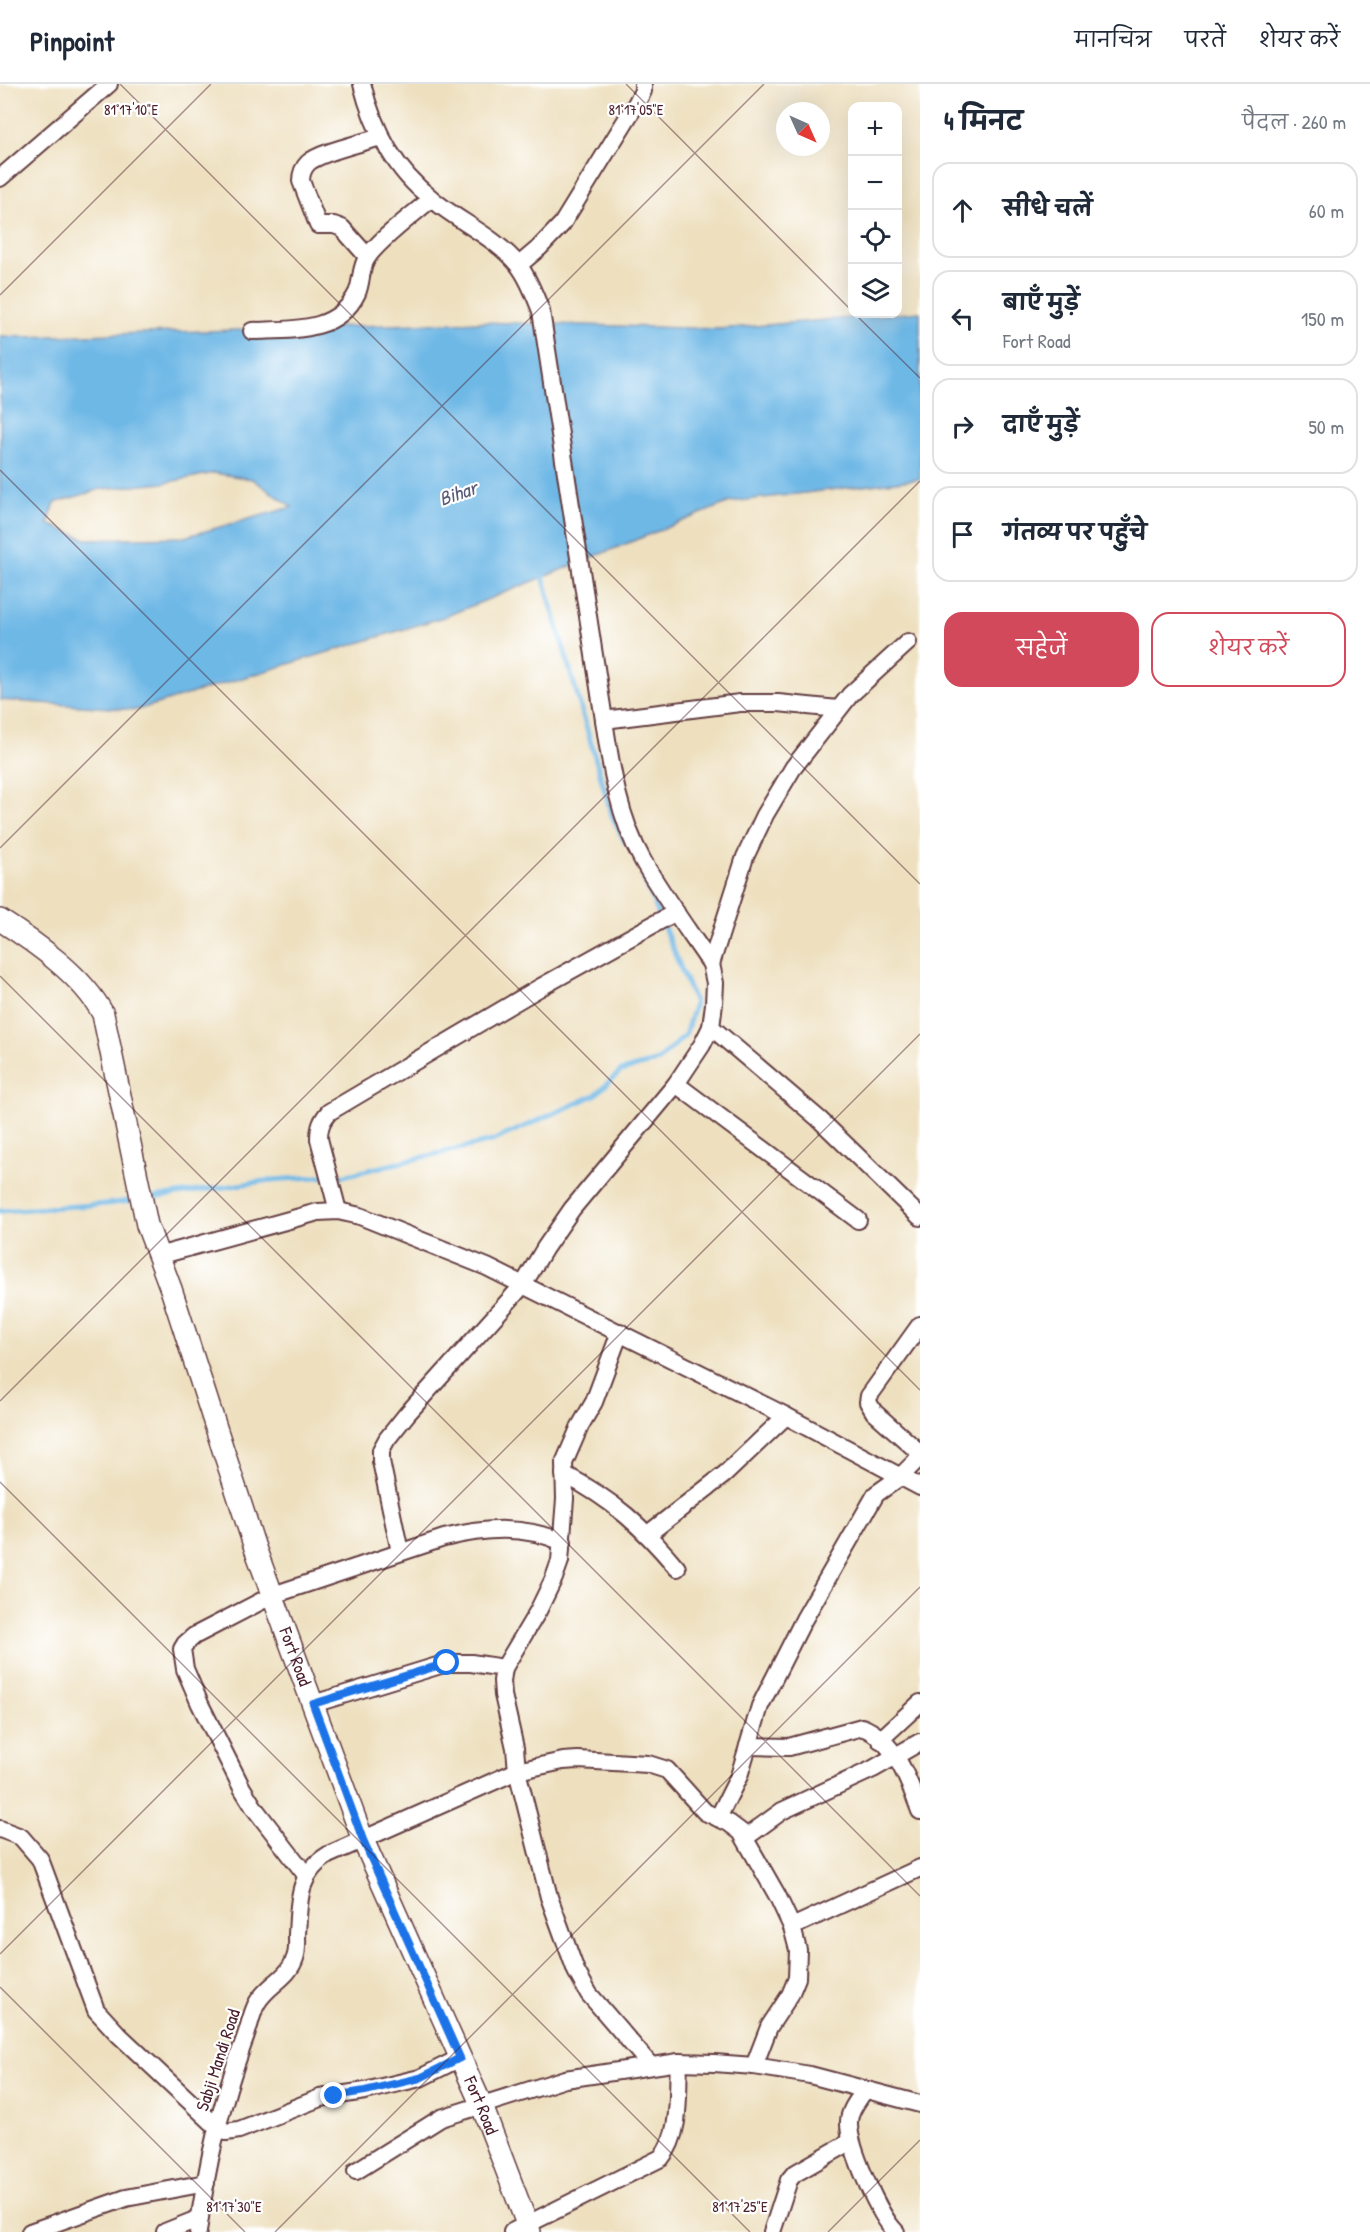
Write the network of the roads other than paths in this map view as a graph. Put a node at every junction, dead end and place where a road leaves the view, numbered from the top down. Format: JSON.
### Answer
{"nodes":[{"id":1,"x":109,"y":84,"type":"edge"},
{"id":2,"x":362,"y":84,"type":"edge"},
{"id":3,"x":643,"y":84,"type":"edge"},
{"id":4,"x":380,"y":137,"type":"junction"},
{"id":5,"x":2,"y":172,"type":"edge"},
{"id":6,"x":431,"y":199,"type":"junction"},
{"id":7,"x":367,"y":256,"type":"junction"},
{"id":8,"x":519,"y":265,"type":"junction"},
{"id":9,"x":252,"y":331,"type":"dead end"},
{"id":10,"x":908,"y":642,"type":"dead end"},
{"id":11,"x":838,"y":709,"type":"junction"},
{"id":12,"x":604,"y":720,"type":"junction"},
{"id":13,"x":676,"y":912,"type":"junction"},
{"id":14,"x":0,"y":920,"type":"edge"},
{"id":15,"x":711,"y":964,"type":"junction"},
{"id":16,"x":711,"y":1027,"type":"junction"},
{"id":17,"x":676,"y":1084,"type":"junction"},
{"id":18,"x":338,"y":1211,"type":"junction"},
{"id":19,"x":920,"y":1217,"type":"edge"},
{"id":20,"x":858,"y":1220,"type":"dead end"},
{"id":21,"x":158,"y":1256,"type":"junction"},
{"id":22,"x":524,"y":1285,"type":"junction"},
{"id":23,"x":920,"y":1325,"type":"edge"},
{"id":24,"x":620,"y":1332,"type":"junction"},
{"id":25,"x":786,"y":1416,"type":"junction"},
{"id":26,"x":920,"y":1455,"type":"edge"},
{"id":27,"x":564,"y":1474,"type":"junction"},
{"id":28,"x":900,"y":1477,"type":"junction"},
{"id":29,"x":920,"y":1487,"type":"edge"},
{"id":30,"x":648,"y":1534,"type":"junction"},
{"id":31,"x":563,"y":1542,"type":"junction"},
{"id":32,"x":400,"y":1552,"type":"junction"},
{"id":33,"x":677,"y":1568,"type":"dead end"},
{"id":34,"x":273,"y":1595,"type":"junction"},
{"id":35,"x":504,"y":1668,"type":"junction"},
{"id":36,"x":920,"y":1703,"type":"edge"},
{"id":37,"x":313,"y":1704,"type":"junction"},
{"id":38,"x":880,"y":1740,"type":"junction"},
{"id":39,"x":920,"y":1742,"type":"edge"},
{"id":40,"x":748,"y":1746,"type":"junction"},
{"id":41,"x":896,"y":1756,"type":"junction"},
{"id":42,"x":517,"y":1771,"type":"junction"},
{"id":43,"x":920,"y":1811,"type":"edge"},
{"id":44,"x":718,"y":1818,"type":"junction"},
{"id":45,"x":0,"y":1829,"type":"edge"},
{"id":46,"x":745,"y":1838,"type":"junction"},
{"id":47,"x":363,"y":1840,"type":"junction"},
{"id":48,"x":920,"y":1868,"type":"edge"},
{"id":49,"x":306,"y":1875,"type":"junction"},
{"id":50,"x":792,"y":1927,"type":"junction"},
{"id":51,"x":460,"y":2058,"type":"junction"},
{"id":52,"x":679,"y":2062,"type":"junction"},
{"id":53,"x":651,"y":2066,"type":"junction"},
{"id":54,"x":754,"y":2066,"type":"junction"},
{"id":55,"x":865,"y":2090,"type":"junction"},
{"id":56,"x":920,"y":2104,"type":"edge"},
{"id":57,"x":482,"y":2106,"type":"junction"},
{"id":58,"x":217,"y":2127,"type":"junction"},
{"id":59,"x":851,"y":2139,"type":"junction"},
{"id":60,"x":356,"y":2171,"type":"dead end"},
{"id":61,"x":206,"y":2183,"type":"junction"},
{"id":62,"x":199,"y":2225,"type":"edge"},
{"id":63,"x":523,"y":2229,"type":"edge"},
{"id":64,"x":30,"y":2232,"type":"edge"},
{"id":65,"x":165,"y":2232,"type":"edge"},
{"id":66,"x":772,"y":2232,"type":"edge"},
{"id":67,"x":896,"y":2232,"type":"edge"}],
"edges":[{"from":1,"to":5,"type":"street"},
{"from":2,"to":4,"type":"street"},
{"from":3,"to":8,"type":"street"},
{"from":4,"to":6,"type":"street"},
{"from":4,"to":7,"type":"street"},
{"from":6,"to":7,"type":"street"},
{"from":6,"to":8,"type":"street"},
{"from":7,"to":9,"type":"street"},
{"from":8,"to":12,"type":"street"},
{"from":10,"to":11,"type":"street"},
{"from":11,"to":12,"type":"street"},
{"from":11,"to":15,"type":"street"},
{"from":12,"to":13,"type":"street"},
{"from":13,"to":15,"type":"street"},
{"from":13,"to":18,"type":"street"},
{"from":14,"to":21,"type":"main road","name":"Fort Road"},
{"from":15,"to":16,"type":"street"},
{"from":16,"to":17,"type":"street"},
{"from":16,"to":19,"type":"street"},
{"from":17,"to":20,"type":"street"},
{"from":17,"to":22,"type":"street"},
{"from":18,"to":21,"type":"street"},
{"from":18,"to":22,"type":"street"},
{"from":21,"to":34,"type":"main road","name":"Fort Road"},
{"from":22,"to":24,"type":"street"},
{"from":22,"to":32,"type":"street"},
{"from":23,"to":26,"type":"street"},
{"from":24,"to":25,"type":"street"},
{"from":24,"to":27,"type":"street"},
{"from":25,"to":28,"type":"street"},
{"from":25,"to":30,"type":"street"},
{"from":26,"to":28,"type":"street"},
{"from":27,"to":30,"type":"street"},
{"from":27,"to":31,"type":"street"},
{"from":28,"to":29,"type":"street"},
{"from":28,"to":40,"type":"street"},
{"from":30,"to":33,"type":"street"},
{"from":31,"to":32,"type":"street"},
{"from":31,"to":35,"type":"street"},
{"from":32,"to":34,"type":"street"},
{"from":34,"to":37,"type":"main road","name":"Fort Road"},
{"from":34,"to":49,"type":"street"},
{"from":35,"to":37,"type":"street"},
{"from":35,"to":42,"type":"street"},
{"from":36,"to":38,"type":"street"},
{"from":37,"to":47,"type":"main road","name":"Fort Road"},
{"from":38,"to":40,"type":"street"},
{"from":38,"to":41,"type":"street"},
{"from":39,"to":41,"type":"street"},
{"from":40,"to":44,"type":"street"},
{"from":41,"to":43,"type":"street"},
{"from":41,"to":46,"type":"street"},
{"from":42,"to":44,"type":"street"},
{"from":42,"to":47,"type":"street"},
{"from":42,"to":53,"type":"street"},
{"from":44,"to":46,"type":"street"},
{"from":45,"to":58,"type":"street"},
{"from":46,"to":50,"type":"street"},
{"from":47,"to":49,"type":"street"},
{"from":47,"to":51,"type":"main road","name":"Fort Road"},
{"from":48,"to":50,"type":"street"},
{"from":49,"to":58,"type":"street","name":"Sabji Mandi Road"},
{"from":50,"to":54,"type":"street"},
{"from":51,"to":57,"type":"main road","name":"Fort Road"},
{"from":51,"to":58,"type":"street"},
{"from":52,"to":53,"type":"street"},
{"from":52,"to":54,"type":"street"},
{"from":52,"to":63,"type":"street"},
{"from":53,"to":57,"type":"street"},
{"from":54,"to":55,"type":"street"},
{"from":55,"to":56,"type":"street"},
{"from":55,"to":59,"type":"street"},
{"from":57,"to":60,"type":"street"},
{"from":57,"to":63,"type":"main road","name":"Fort Road"},
{"from":58,"to":61,"type":"street","name":"Sabji Mandi Road"},
{"from":59,"to":66,"type":"street"},
{"from":59,"to":67,"type":"street"},
{"from":61,"to":62,"type":"street","name":"Sabji Mandi Road"},
{"from":61,"to":64,"type":"street"},
{"from":62,"to":65,"type":"street"}]}
